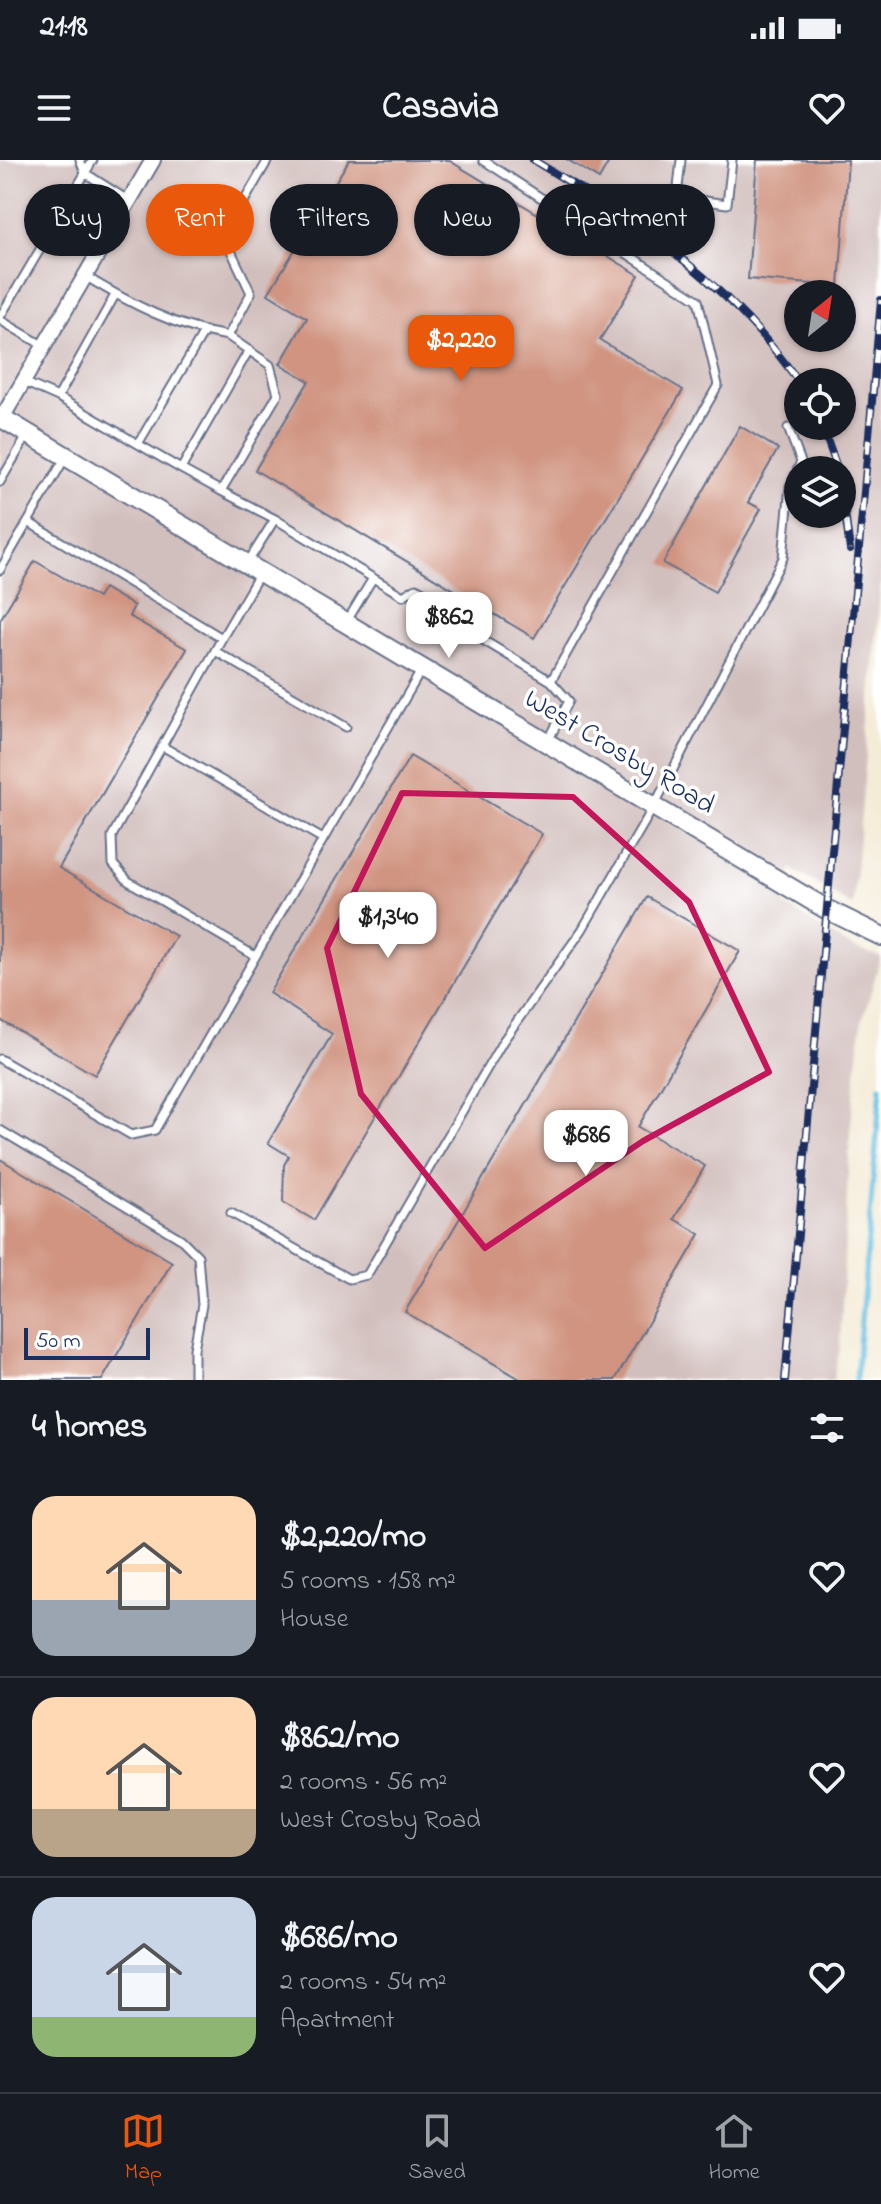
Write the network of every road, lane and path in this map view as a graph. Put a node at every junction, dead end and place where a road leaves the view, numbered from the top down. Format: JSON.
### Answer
{"nodes":[{"id":1,"x":80,"y":160,"type":"edge"},
{"id":2,"x":93,"y":160,"type":"edge"},
{"id":3,"x":153,"y":160,"type":"edge"},
{"id":4,"x":268,"y":160,"type":"edge"},
{"id":5,"x":483,"y":160,"type":"edge"},
{"id":6,"x":681,"y":160,"type":"edge"},
{"id":7,"x":732,"y":160,"type":"edge"},
{"id":8,"x":85,"y":173,"type":"junction"},
{"id":9,"x":102,"y":184,"type":"edge"},
{"id":10,"x":130,"y":199,"type":"edge"},
{"id":11,"x":97,"y":256,"type":"edge"},
{"id":12,"x":85,"y":276,"type":"junction"},
{"id":13,"x":115,"y":295,"type":"junction"},
{"id":14,"x":0,"y":319,"type":"edge"},
{"id":15,"x":204,"y":332,"type":"junction"},
{"id":16,"x":228,"y":336,"type":"junction"},
{"id":17,"x":44,"y":346,"type":"junction"},
{"id":18,"x":249,"y":350,"type":"junction"},
{"id":19,"x":24,"y":382,"type":"junction"},
{"id":20,"x":58,"y":397,"type":"junction"},
{"id":21,"x":1,"y":417,"type":"edge"},
{"id":22,"x":28,"y":434,"type":"junction"},
{"id":23,"x":793,"y":440,"type":"edge"},
{"id":24,"x":138,"y":444,"type":"junction"},
{"id":25,"x":66,"y":456,"type":"junction"},
{"id":26,"x":181,"y":469,"type":"junction"},
{"id":27,"x":0,"y":482,"type":"edge"},
{"id":28,"x":221,"y":491,"type":"junction"},
{"id":29,"x":275,"y":519,"type":"junction"},
{"id":30,"x":28,"y":522,"type":"junction"},
{"id":31,"x":254,"y":568,"type":"junction"},
{"id":32,"x":0,"y":570,"type":"edge"},
{"id":33,"x":373,"y":578,"type":"junction"},
{"id":34,"x":346,"y":623,"type":"junction"},
{"id":35,"x":222,"y":638,"type":"junction"},
{"id":36,"x":215,"y":651,"type":"junction"},
{"id":37,"x":422,"y":669,"type":"junction"},
{"id":38,"x":551,"y":681,"type":"junction"},
{"id":39,"x":346,"y":727,"type":"dead end"},
{"id":40,"x":547,"y":743,"type":"junction"},
{"id":41,"x":162,"y":746,"type":"junction"},
{"id":42,"x":654,"y":806,"type":"junction"},
{"id":43,"x":323,"y":839,"type":"junction"},
{"id":44,"x":881,"y":936,"type":"edge"},
{"id":45,"x":255,"y":956,"type":"junction"},
{"id":46,"x":0,"y":1059,"type":"edge"},
{"id":47,"x":0,"y":1130,"type":"edge"},
{"id":48,"x":231,"y":1213,"type":"dead end"},
{"id":49,"x":194,"y":1380,"type":"edge"}],
"edges":[{"from":1,"to":8,"type":"lane"},
{"from":2,"to":8,"type":"lane"},
{"from":3,"to":10,"type":"street"},
{"from":4,"to":16,"type":"lane"},
{"from":5,"to":38,"type":"lane"},
{"from":6,"to":7,"type":"lane"},
{"from":8,"to":9,"type":"lane"},
{"from":8,"to":14,"type":"lane"},
{"from":11,"to":12,"type":"street"},
{"from":12,"to":13,"type":"lane"},
{"from":12,"to":17,"type":"street"},
{"from":13,"to":15,"type":"lane"},
{"from":13,"to":20,"type":"lane"},
{"from":14,"to":17,"type":"lane"},
{"from":15,"to":16,"type":"lane"},
{"from":15,"to":24,"type":"lane"},
{"from":16,"to":18,"type":"lane"},
{"from":17,"to":19,"type":"street"},
{"from":18,"to":26,"type":"lane"},
{"from":18,"to":28,"type":"lane"},
{"from":19,"to":20,"type":"lane"},
{"from":19,"to":21,"type":"street"},
{"from":20,"to":24,"type":"lane"},
{"from":21,"to":22,"type":"street","name":"West Crosby Road"},
{"from":22,"to":25,"type":"street","name":"West Crosby Road"},
{"from":22,"to":27,"type":"lane"},
{"from":23,"to":42,"type":"lane"},
{"from":24,"to":26,"type":"lane"},
{"from":25,"to":30,"type":"lane"},
{"from":25,"to":31,"type":"street","name":"West Crosby Road"},
{"from":26,"to":28,"type":"lane"},
{"from":28,"to":29,"type":"lane"},
{"from":29,"to":31,"type":"lane"},
{"from":29,"to":33,"type":"lane"},
{"from":30,"to":32,"type":"lane"},
{"from":30,"to":35,"type":"lane"},
{"from":31,"to":34,"type":"street","name":"West Crosby Road"},
{"from":31,"to":35,"type":"lane"},
{"from":33,"to":34,"type":"lane"},
{"from":33,"to":38,"type":"lane"},
{"from":34,"to":37,"type":"street","name":"West Crosby Road"},
{"from":35,"to":36,"type":"lane"},
{"from":36,"to":39,"type":"lane"},
{"from":36,"to":41,"type":"lane"},
{"from":37,"to":40,"type":"street","name":"West Crosby Road"},
{"from":37,"to":43,"type":"lane"},
{"from":38,"to":40,"type":"lane"},
{"from":40,"to":42,"type":"street","name":"West Crosby Road"},
{"from":41,"to":43,"type":"lane"},
{"from":41,"to":45,"type":"lane"},
{"from":42,"to":44,"type":"street","name":"West Crosby Road"},
{"from":42,"to":48,"type":"lane"},
{"from":43,"to":45,"type":"lane"},
{"from":45,"to":46,"type":"lane"},
{"from":47,"to":49,"type":"lane"}]}
